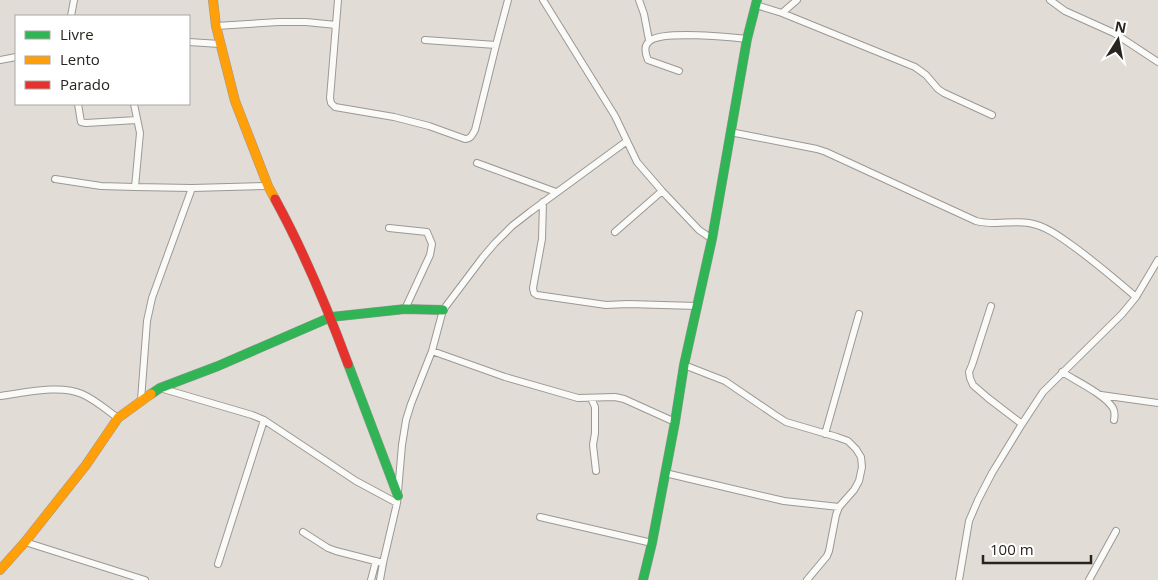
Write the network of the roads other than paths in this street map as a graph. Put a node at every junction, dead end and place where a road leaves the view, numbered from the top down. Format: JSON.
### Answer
{"nodes":[{"id":1,"x":74,"y":0,"type":"edge"},
{"id":2,"x":213,"y":0,"type":"edge"},
{"id":3,"x":338,"y":0,"type":"edge"},
{"id":4,"x":508,"y":0,"type":"edge"},
{"id":5,"x":542,"y":0,"type":"edge"},
{"id":6,"x":639,"y":0,"type":"edge"},
{"id":7,"x":797,"y":0,"type":"edge"},
{"id":8,"x":1050,"y":0,"type":"edge"},
{"id":9,"x":756,"y":3,"type":"edge"},
{"id":10,"x":782,"y":13,"type":"junction"},
{"id":11,"x":72,"y":15,"type":"edge"},
{"id":12,"x":336,"y":25,"type":"junction"},
{"id":13,"x":216,"y":26,"type":"junction"},
{"id":14,"x":747,"y":38,"type":"junction"},
{"id":15,"x":425,"y":40,"type":"dead end"},
{"id":16,"x":649,"y":40,"type":"junction"},
{"id":17,"x":190,"y":42,"type":"edge"},
{"id":18,"x":220,"y":44,"type":"junction"},
{"id":19,"x":496,"y":45,"type":"junction"},
{"id":20,"x":15,"y":57,"type":"edge"},
{"id":21,"x":0,"y":60,"type":"edge"},
{"id":22,"x":1158,"y":62,"type":"edge"},
{"id":23,"x":679,"y":71,"type":"dead end"},
{"id":24,"x":78,"y":105,"type":"edge"},
{"id":25,"x":134,"y":105,"type":"edge"},
{"id":26,"x":992,"y":115,"type":"dead end"},
{"id":27,"x":137,"y":120,"type":"junction"},
{"id":28,"x":730,"y":132,"type":"junction"},
{"id":29,"x":627,"y":141,"type":"junction"},
{"id":30,"x":477,"y":164,"type":"dead end"},
{"id":31,"x":55,"y":179,"type":"dead end"},
{"id":32,"x":268,"y":186,"type":"junction"},
{"id":33,"x":135,"y":187,"type":"junction"},
{"id":34,"x":192,"y":188,"type":"junction"},
{"id":35,"x":662,"y":191,"type":"junction"},
{"id":36,"x":556,"y":192,"type":"junction"},
{"id":37,"x":543,"y":202,"type":"junction"},
{"id":38,"x":389,"y":228,"type":"dead end"},
{"id":39,"x":615,"y":232,"type":"dead end"},
{"id":40,"x":712,"y":239,"type":"junction"},
{"id":41,"x":1158,"y":260,"type":"edge"},
{"id":42,"x":1136,"y":297,"type":"junction"},
{"id":43,"x":697,"y":306,"type":"junction"},
{"id":44,"x":991,"y":306,"type":"dead end"},
{"id":45,"x":405,"y":309,"type":"junction"},
{"id":46,"x":444,"y":310,"type":"junction"},
{"id":47,"x":859,"y":314,"type":"dead end"},
{"id":48,"x":331,"y":317,"type":"junction"},
{"id":49,"x":432,"y":351,"type":"junction"},
{"id":50,"x":684,"y":365,"type":"junction"},
{"id":51,"x":1062,"y":372,"type":"junction"},
{"id":52,"x":160,"y":388,"type":"junction"},
{"id":53,"x":1099,"y":395,"type":"junction"},
{"id":54,"x":0,"y":396,"type":"edge"},
{"id":55,"x":591,"y":398,"type":"junction"},
{"id":56,"x":141,"y":400,"type":"junction"},
{"id":57,"x":1158,"y":403,"type":"edge"},
{"id":58,"x":118,"y":418,"type":"junction"},
{"id":59,"x":264,"y":420,"type":"junction"},
{"id":60,"x":1114,"y":420,"type":"dead end"},
{"id":61,"x":675,"y":422,"type":"junction"},
{"id":62,"x":1022,"y":424,"type":"junction"},
{"id":63,"x":825,"y":434,"type":"junction"},
{"id":64,"x":596,"y":471,"type":"dead end"},
{"id":65,"x":665,"y":473,"type":"junction"},
{"id":66,"x":398,"y":500,"type":"junction"},
{"id":67,"x":839,"y":507,"type":"junction"},
{"id":68,"x":540,"y":516,"type":"dead end"},
{"id":69,"x":1116,"y":531,"type":"dead end"},
{"id":70,"x":303,"y":532,"type":"dead end"},
{"id":71,"x":25,"y":542,"type":"junction"},
{"id":72,"x":652,"y":543,"type":"junction"},
{"id":73,"x":379,"y":562,"type":"junction"},
{"id":74,"x":218,"y":564,"type":"dead end"},
{"id":75,"x":0,"y":570,"type":"edge"},
{"id":76,"x":145,"y":580,"type":"edge"},
{"id":77,"x":371,"y":580,"type":"edge"},
{"id":78,"x":380,"y":580,"type":"edge"},
{"id":79,"x":643,"y":580,"type":"edge"},
{"id":80,"x":807,"y":580,"type":"edge"},
{"id":81,"x":959,"y":580,"type":"edge"},
{"id":82,"x":1089,"y":580,"type":"edge"}],
"edges":[{"from":1,"to":11,"type":"street"},
{"from":2,"to":13,"type":"street"},
{"from":3,"to":12,"type":"street"},
{"from":4,"to":19,"type":"street"},
{"from":5,"to":29,"type":"street"},
{"from":6,"to":16,"type":"street"},
{"from":7,"to":10,"type":"street"},
{"from":8,"to":22,"type":"street"},
{"from":9,"to":10,"type":"street"},
{"from":9,"to":14,"type":"street"},
{"from":10,"to":26,"type":"street"},
{"from":12,"to":13,"type":"street"},
{"from":12,"to":19,"type":"street"},
{"from":13,"to":18,"type":"street"},
{"from":14,"to":16,"type":"street"},
{"from":14,"to":28,"type":"street"},
{"from":15,"to":19,"type":"street"},
{"from":16,"to":23,"type":"street"},
{"from":17,"to":18,"type":"street"},
{"from":18,"to":32,"type":"street"},
{"from":20,"to":21,"type":"street"},
{"from":24,"to":27,"type":"street"},
{"from":25,"to":27,"type":"street"},
{"from":27,"to":33,"type":"street"},
{"from":28,"to":40,"type":"street"},
{"from":28,"to":42,"type":"street"},
{"from":29,"to":35,"type":"street"},
{"from":29,"to":36,"type":"street"},
{"from":30,"to":36,"type":"street"},
{"from":31,"to":33,"type":"street"},
{"from":32,"to":34,"type":"street"},
{"from":32,"to":48,"type":"street"},
{"from":33,"to":34,"type":"street"},
{"from":34,"to":56,"type":"street"},
{"from":35,"to":39,"type":"street"},
{"from":35,"to":40,"type":"street"},
{"from":36,"to":37,"type":"street"},
{"from":37,"to":43,"type":"street"},
{"from":37,"to":46,"type":"street"},
{"from":38,"to":45,"type":"street"},
{"from":40,"to":43,"type":"street"},
{"from":41,"to":42,"type":"street"},
{"from":42,"to":51,"type":"street"},
{"from":43,"to":50,"type":"street"},
{"from":44,"to":62,"type":"street"},
{"from":45,"to":46,"type":"street"},
{"from":45,"to":48,"type":"street"},
{"from":46,"to":49,"type":"street"},
{"from":47,"to":63,"type":"street"},
{"from":48,"to":52,"type":"street"},
{"from":48,"to":66,"type":"street"},
{"from":49,"to":55,"type":"street"},
{"from":49,"to":66,"type":"street"},
{"from":50,"to":61,"type":"street"},
{"from":50,"to":63,"type":"street"},
{"from":51,"to":53,"type":"street"},
{"from":51,"to":62,"type":"street"},
{"from":52,"to":56,"type":"street"},
{"from":52,"to":59,"type":"street"},
{"from":53,"to":57,"type":"street"},
{"from":53,"to":60,"type":"street"},
{"from":54,"to":58,"type":"street"},
{"from":55,"to":61,"type":"street"},
{"from":55,"to":64,"type":"street"},
{"from":56,"to":58,"type":"street"},
{"from":58,"to":71,"type":"street"},
{"from":59,"to":66,"type":"street"},
{"from":59,"to":74,"type":"street"},
{"from":61,"to":65,"type":"street"},
{"from":62,"to":81,"type":"street"},
{"from":63,"to":67,"type":"street"},
{"from":65,"to":67,"type":"street"},
{"from":65,"to":72,"type":"street"},
{"from":66,"to":73,"type":"street"},
{"from":67,"to":80,"type":"street"},
{"from":68,"to":72,"type":"street"},
{"from":69,"to":82,"type":"street"},
{"from":70,"to":73,"type":"street"},
{"from":71,"to":75,"type":"street"},
{"from":71,"to":76,"type":"street"},
{"from":72,"to":79,"type":"street"},
{"from":73,"to":77,"type":"street"},
{"from":73,"to":78,"type":"street"}]}
